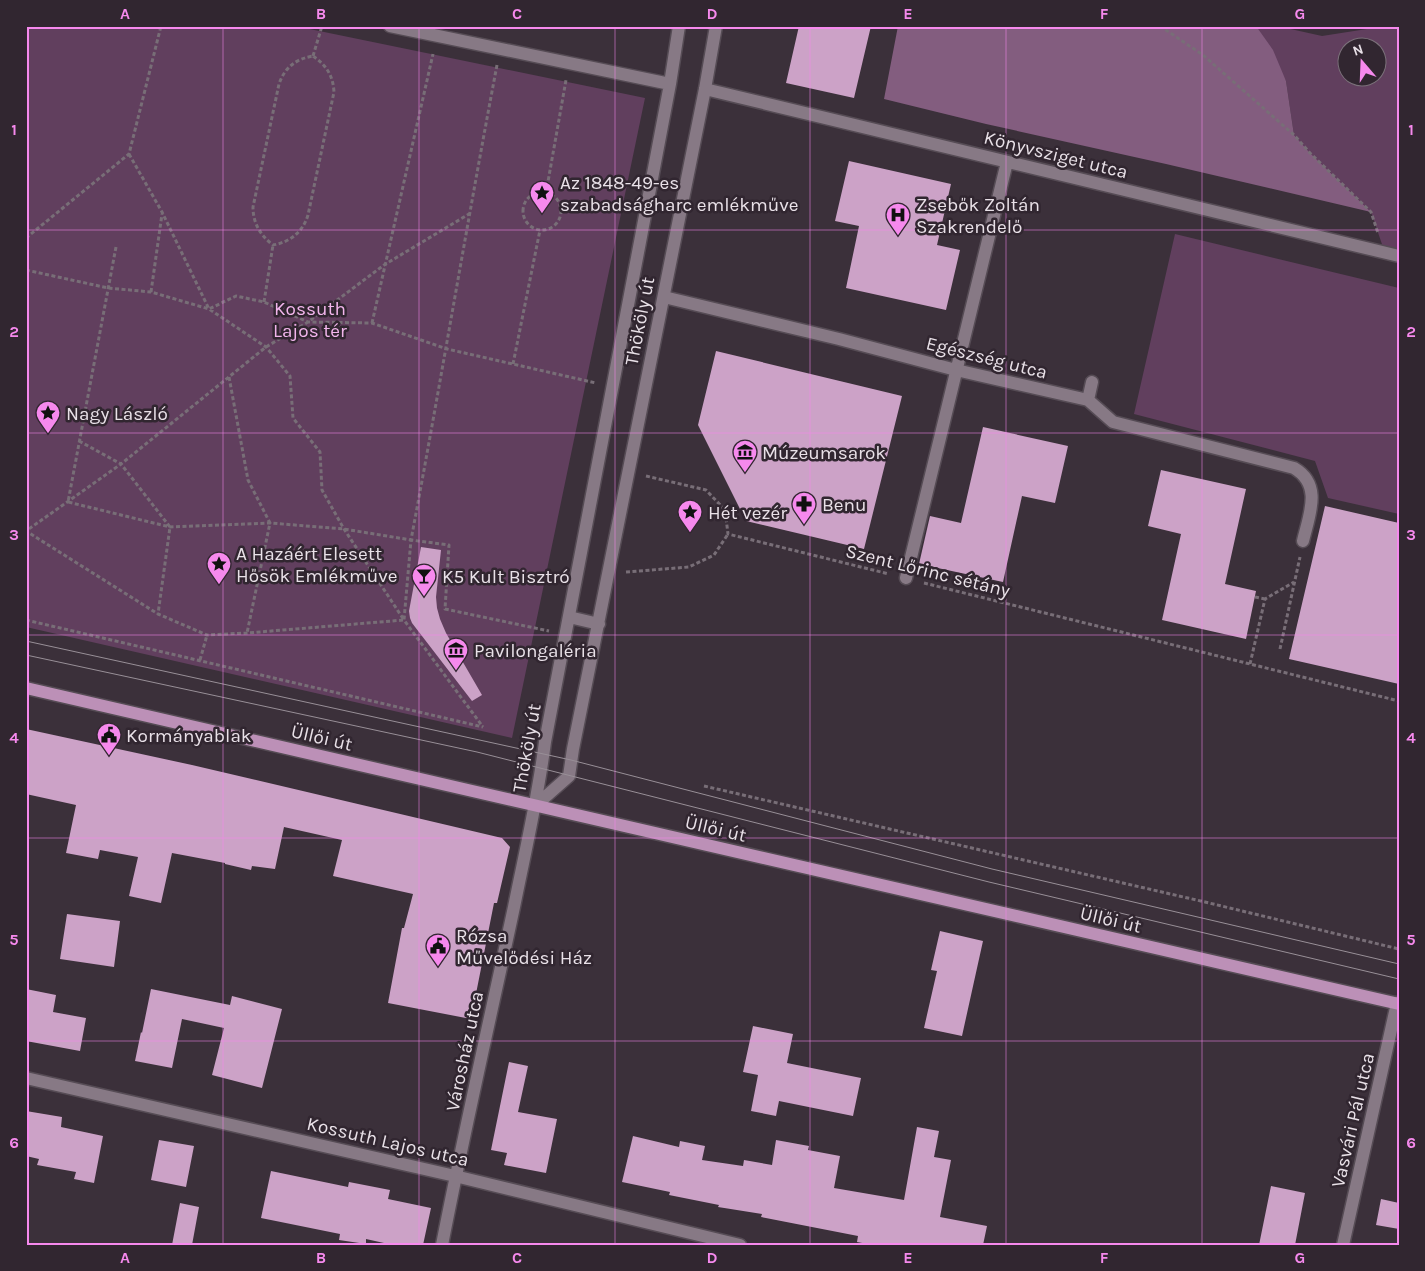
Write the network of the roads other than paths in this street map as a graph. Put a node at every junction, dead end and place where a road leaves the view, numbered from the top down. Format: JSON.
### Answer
{"nodes":[{"id":1,"x":390,"y":26,"type":"edge"},
{"id":2,"x":679,"y":26,"type":"edge"},
{"id":3,"x":716,"y":26,"type":"edge"},
{"id":4,"x":670,"y":84,"type":"junction"},
{"id":5,"x":705,"y":89,"type":"junction"},
{"id":6,"x":1007,"y":162,"type":"junction"},
{"id":7,"x":1399,"y":256,"type":"edge"},
{"id":8,"x":664,"y":297,"type":"junction"},
{"id":9,"x":956,"y":370,"type":"junction"},
{"id":10,"x":1092,"y":382,"type":"dead end"},
{"id":11,"x":1088,"y":400,"type":"junction"},
{"id":12,"x":1303,"y":541,"type":"road end"},
{"id":13,"x":906,"y":578,"type":"road end"},
{"id":14,"x":569,"y":617,"type":"junction"},
{"id":15,"x":599,"y":624,"type":"junction"},
{"id":16,"x":26,"y":688,"type":"edge"},
{"id":17,"x":535,"y":806,"type":"junction"},
{"id":18,"x":1398,"y":1004,"type":"edge"},
{"id":19,"x":26,"y":1078,"type":"edge"},
{"id":20,"x":455,"y":1176,"type":"junction"},
{"id":21,"x":442,"y":1245,"type":"edge"},
{"id":22,"x":740,"y":1245,"type":"edge"},
{"id":23,"x":1343,"y":1245,"type":"edge"}],
"edges":[{"from":1,"to":4,"type":"street"},
{"from":2,"to":4,"type":"street","name":"Thököly út"},
{"from":3,"to":5,"type":"street","name":"Thököly út"},
{"from":4,"to":14,"type":"street","name":"Thököly út"},
{"from":5,"to":6,"type":"street","name":"Könyvsziget utca"},
{"from":5,"to":8,"type":"street","name":"Thököly út"},
{"from":6,"to":7,"type":"street","name":"Könyvsziget utca"},
{"from":6,"to":9,"type":"street"},
{"from":8,"to":9,"type":"street","name":"Egészség utca"},
{"from":8,"to":15,"type":"street","name":"Thököly út"},
{"from":9,"to":11,"type":"street","name":"Egészség utca"},
{"from":9,"to":13,"type":"street"},
{"from":10,"to":11,"type":"street"},
{"from":11,"to":12,"type":"street","name":"Egészség utca"},
{"from":14,"to":15,"type":"street"},
{"from":14,"to":17,"type":"street","name":"Thököly út"},
{"from":15,"to":17,"type":"street","name":"Thököly út"},
{"from":16,"to":17,"type":"main road","name":"Üllői út"},
{"from":17,"to":18,"type":"main road","name":"Üllői út"},
{"from":17,"to":20,"type":"street","name":"Városház utca"},
{"from":18,"to":23,"type":"street","name":"Vasvári Pál utca"},
{"from":19,"to":20,"type":"street","name":"Kossuth Lajos utca"},
{"from":20,"to":21,"type":"street","name":"Városház utca"},
{"from":20,"to":22,"type":"street","name":"Kossuth Lajos utca"}]}
